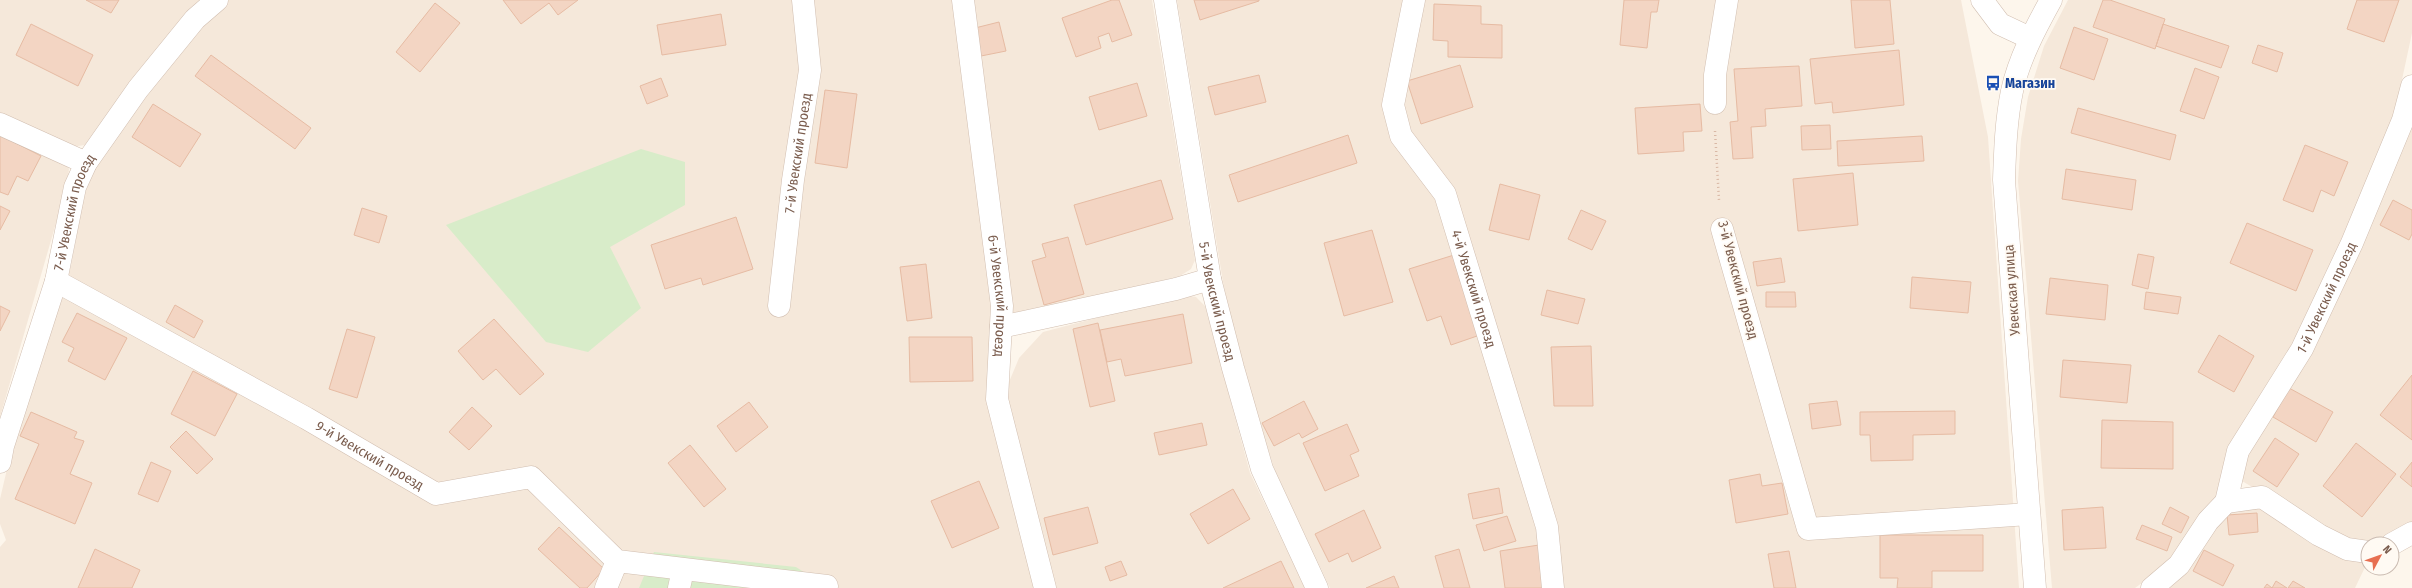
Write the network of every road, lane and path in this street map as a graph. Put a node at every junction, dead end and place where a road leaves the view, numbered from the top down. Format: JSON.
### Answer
{"nodes":[{"id":1,"x":217,"y":0,"type":"edge"},
{"id":2,"x":804,"y":0,"type":"edge"},
{"id":3,"x":963,"y":0,"type":"edge"},
{"id":4,"x":1165,"y":0,"type":"edge"},
{"id":5,"x":1414,"y":0,"type":"edge"},
{"id":6,"x":1727,"y":0,"type":"edge"},
{"id":7,"x":1982,"y":0,"type":"edge"},
{"id":8,"x":2051,"y":0,"type":"edge"},
{"id":9,"x":2030,"y":38,"type":"junction"},
{"id":10,"x":2412,"y":86,"type":"edge"},
{"id":11,"x":1715,"y":103,"type":"joint"},
{"id":12,"x":2407,"y":122,"type":"edge"},
{"id":13,"x":0,"y":124,"type":"edge"},
{"id":14,"x":86,"y":163,"type":"junction"},
{"id":15,"x":1722,"y":228,"type":"joint"},
{"id":16,"x":1210,"y":279,"type":"junction"},
{"id":17,"x":56,"y":281,"type":"junction"},
{"id":18,"x":780,"y":306,"type":"dead end"},
{"id":19,"x":1001,"y":328,"type":"junction"},
{"id":20,"x":0,"y":462,"type":"edge"},
{"id":21,"x":2226,"y":502,"type":"junction"},
{"id":22,"x":2029,"y":514,"type":"junction"},
{"id":23,"x":2412,"y":532,"type":"edge"},
{"id":24,"x":2400,"y":539,"type":"edge"},
{"id":25,"x":2360,"y":551,"type":"edge"},
{"id":26,"x":617,"y":561,"type":"junction"},
{"id":27,"x":681,"y":579,"type":"edge"},
{"id":28,"x":827,"y":586,"type":"dead end"},
{"id":29,"x":606,"y":588,"type":"edge"},
{"id":30,"x":1045,"y":588,"type":"edge"},
{"id":31,"x":1317,"y":588,"type":"edge"},
{"id":32,"x":1553,"y":588,"type":"edge"},
{"id":33,"x":2035,"y":588,"type":"edge"},
{"id":34,"x":2152,"y":588,"type":"edge"}],
"edges":[{"from":1,"to":14,"type":"street","name":"7-й Увекский проезд"},
{"from":2,"to":18,"type":"street","name":"7-й Увекский проезд"},
{"from":3,"to":19,"type":"street","name":"6-й Увекский проезд"},
{"from":4,"to":16,"type":"street","name":"5-й Увекский проезд"},
{"from":5,"to":32,"type":"street","name":"4-й Увекский проезд"},
{"from":6,"to":11,"type":"street"},
{"from":7,"to":9,"type":"street"},
{"from":8,"to":9,"type":"street","name":"Увекская улица"},
{"from":9,"to":22,"type":"street","name":"Увекская улица"},
{"from":10,"to":12,"type":"street","name":"1-й Увекский проезд"},
{"from":11,"to":15,"type":"path","name":"3-й Увекский проезд"},
{"from":12,"to":21,"type":"street","name":"1-й Увекский проезд"},
{"from":13,"to":14,"type":"street"},
{"from":14,"to":17,"type":"street","name":"7-й Увекский проезд"},
{"from":15,"to":22,"type":"street","name":"3-й Увекский проезд"},
{"from":16,"to":19,"type":"street"},
{"from":16,"to":31,"type":"street","name":"5-й Увекский проезд"},
{"from":17,"to":20,"type":"street","name":"7-й Увекский проезд"},
{"from":17,"to":26,"type":"street","name":"9-й Увекский проезд"},
{"from":19,"to":30,"type":"street","name":"6-й Увекский проезд"},
{"from":21,"to":25,"type":"street"},
{"from":21,"to":34,"type":"street"},
{"from":22,"to":33,"type":"street","name":"Увекская улица"},
{"from":23,"to":24,"type":"street"},
{"from":26,"to":27,"type":"street"},
{"from":26,"to":29,"type":"street"},
{"from":27,"to":28,"type":"street"}]}
